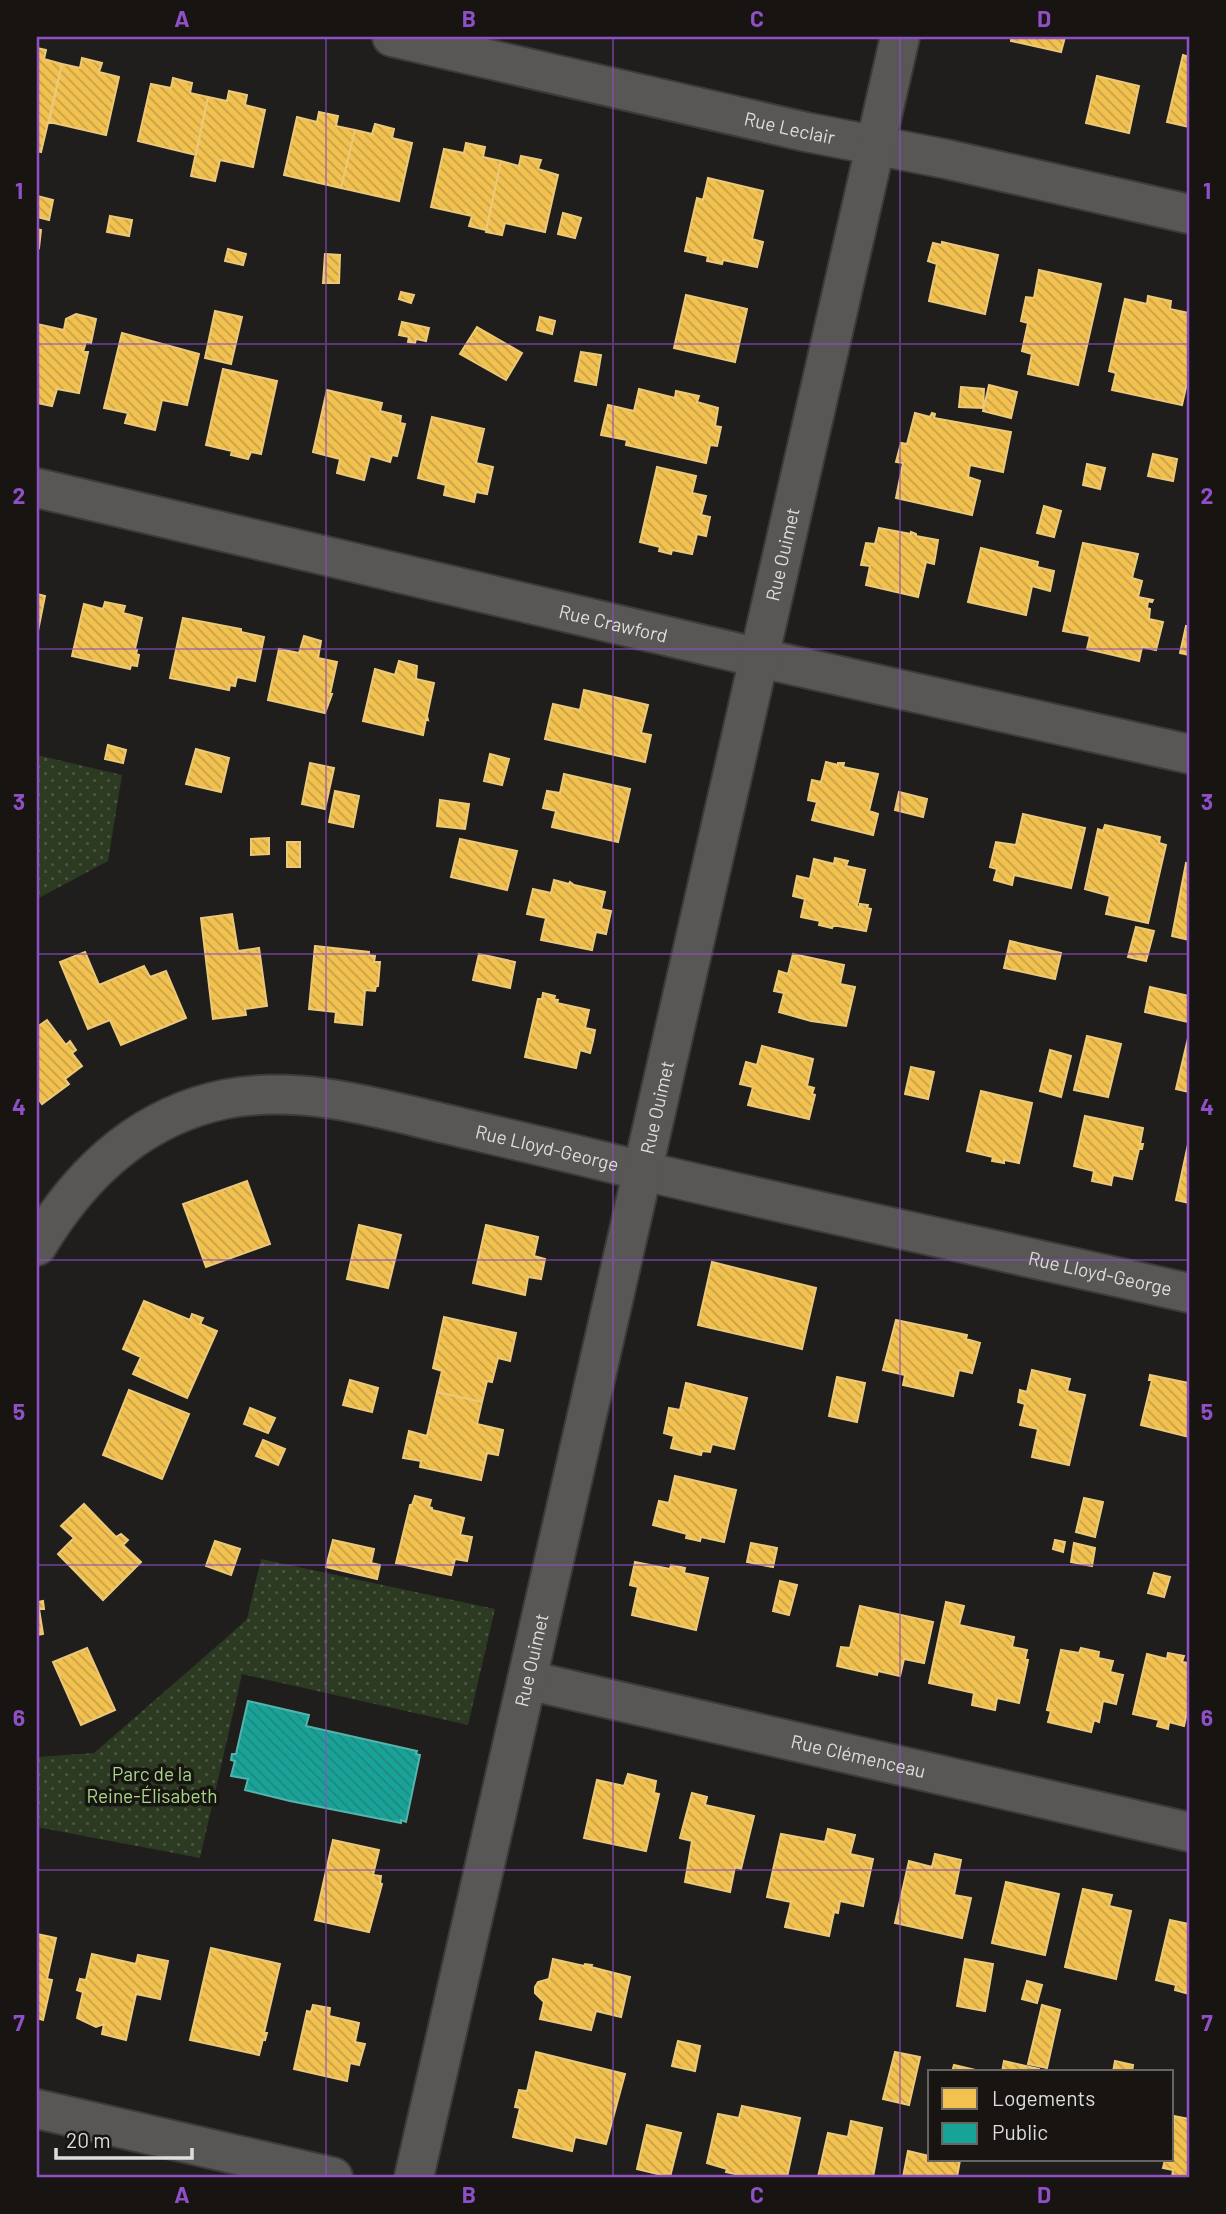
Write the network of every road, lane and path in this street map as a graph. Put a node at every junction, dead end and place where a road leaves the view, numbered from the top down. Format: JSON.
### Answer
{"nodes":[{"id":1,"x":392,"y":37,"type":"edge"},
{"id":2,"x":900,"y":37,"type":"edge"},
{"id":3,"x":875,"y":145,"type":"junction"},
{"id":4,"x":1189,"y":214,"type":"edge"},
{"id":5,"x":37,"y":488,"type":"edge"},
{"id":6,"x":760,"y":658,"type":"junction"},
{"id":7,"x":1189,"y":754,"type":"edge"},
{"id":8,"x":642,"y":1170,"type":"junction"},
{"id":9,"x":37,"y":1246,"type":"edge"},
{"id":10,"x":1189,"y":1293,"type":"edge"},
{"id":11,"x":527,"y":1680,"type":"junction"},
{"id":12,"x":1189,"y":1832,"type":"edge"},
{"id":13,"x":37,"y":2109,"type":"edge"},
{"id":14,"x":332,"y":2177,"type":"edge"},
{"id":15,"x":414,"y":2177,"type":"edge"}],
"edges":[{"from":1,"to":3,"type":"street","name":"Rue Leclair"},
{"from":2,"to":3,"type":"street","name":"Rue Ouimet"},
{"from":3,"to":4,"type":"street","name":"Rue Leclair"},
{"from":3,"to":6,"type":"street","name":"Rue Ouimet"},
{"from":5,"to":6,"type":"street","name":"Rue Crawford"},
{"from":6,"to":7,"type":"street","name":"Rue Crawford"},
{"from":6,"to":8,"type":"street","name":"Rue Ouimet"},
{"from":8,"to":9,"type":"street","name":"Rue Lloyd-George"},
{"from":8,"to":10,"type":"street","name":"Rue Lloyd-George"},
{"from":8,"to":11,"type":"street","name":"Rue Ouimet"},
{"from":11,"to":12,"type":"street","name":"Rue Clémenceau"},
{"from":11,"to":15,"type":"street","name":"Rue Ouimet"},
{"from":13,"to":14,"type":"street"}]}
